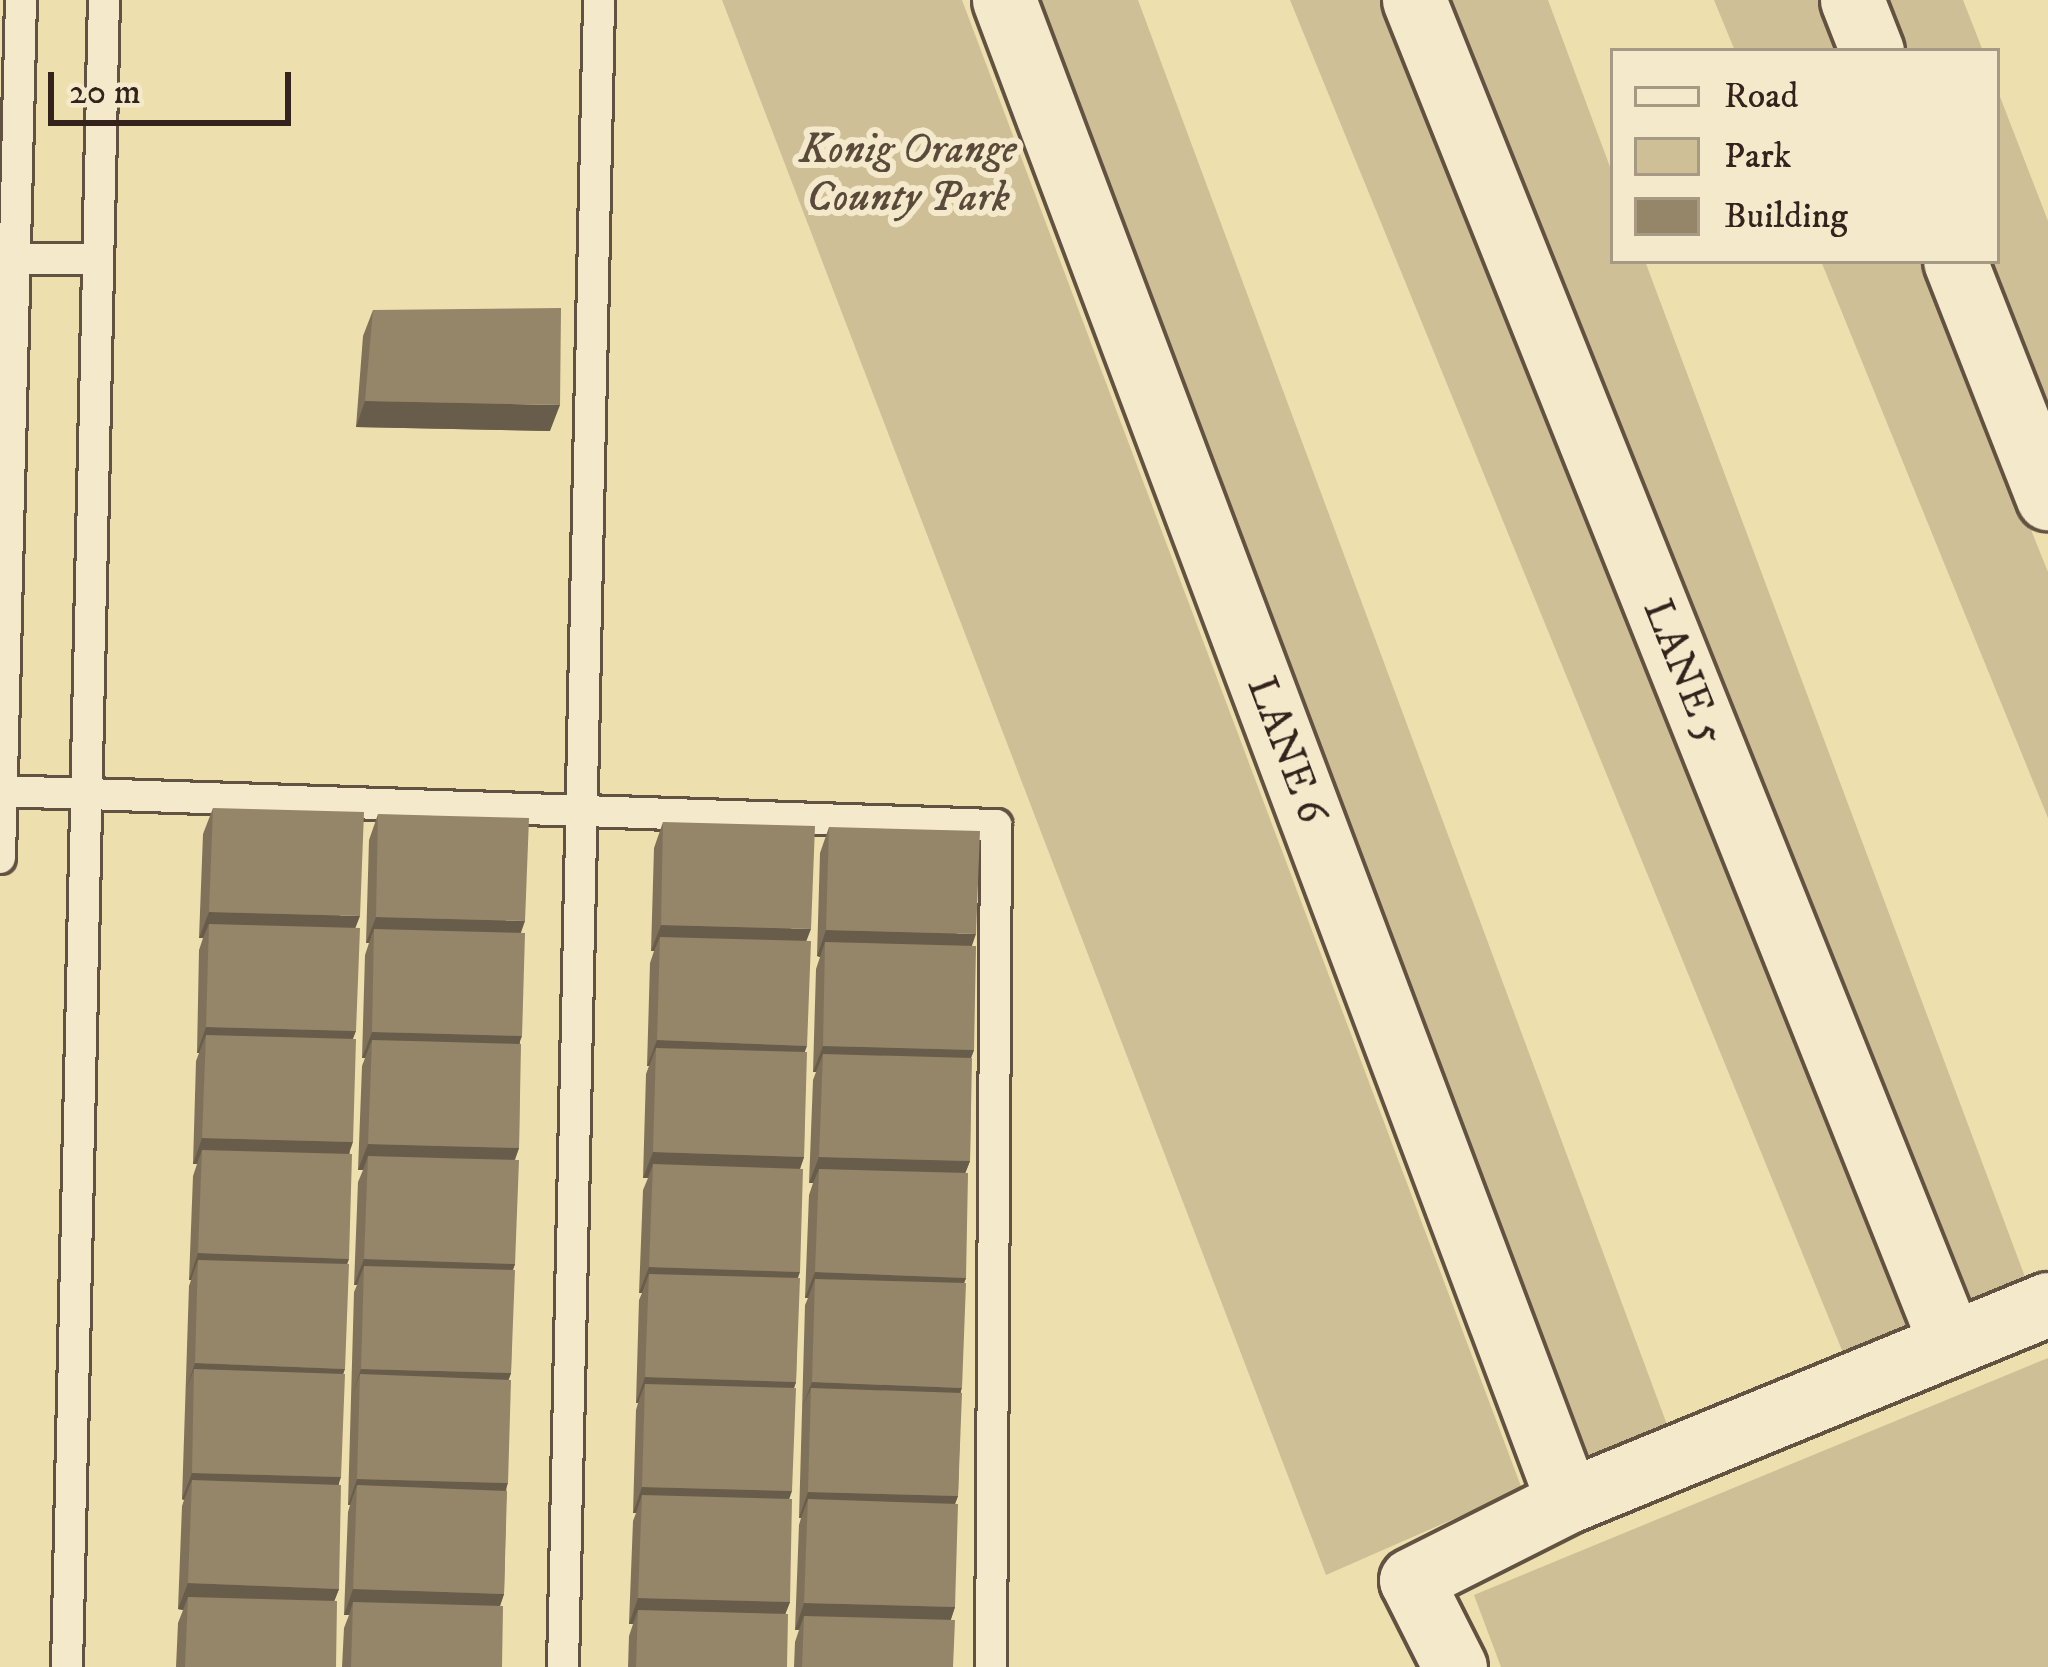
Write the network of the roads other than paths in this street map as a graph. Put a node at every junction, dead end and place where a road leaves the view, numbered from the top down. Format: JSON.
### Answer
{"nodes":[{"id":1,"x":21,"y":0,"type":"edge"},
{"id":2,"x":104,"y":0,"type":"edge"},
{"id":3,"x":599,"y":0,"type":"edge"},
{"id":4,"x":1004,"y":0,"type":"edge"},
{"id":5,"x":1414,"y":0,"type":"edge"},
{"id":6,"x":1852,"y":0,"type":"edge"},
{"id":7,"x":1871,"y":48,"type":"edge"},
{"id":8,"x":6,"y":259,"type":"edge"},
{"id":9,"x":98,"y":259,"type":"junction"},
{"id":10,"x":1956,"y":264,"type":"edge"},
{"id":11,"x":2048,"y":499,"type":"edge"},
{"id":12,"x":1,"y":791,"type":"edge"},
{"id":13,"x":87,"y":794,"type":"junction"},
{"id":14,"x":579,"y":812,"type":"junction"},
{"id":15,"x":0,"y":858,"type":"edge"},
{"id":16,"x":2048,"y":1304,"type":"edge"},
{"id":17,"x":1951,"y":1344,"type":"junction"},
{"id":18,"x":1568,"y":1501,"type":"junction"},
{"id":19,"x":67,"y":1667,"type":"edge"},
{"id":20,"x":563,"y":1667,"type":"edge"},
{"id":21,"x":992,"y":1667,"type":"edge"},
{"id":22,"x":1455,"y":1667,"type":"edge"}],
"edges":[{"from":1,"to":8,"type":"lane"},
{"from":2,"to":9,"type":"lane"},
{"from":3,"to":14,"type":"lane"},
{"from":4,"to":18,"type":"street","name":"LANE 6"},
{"from":5,"to":17,"type":"street","name":"LANE 5"},
{"from":6,"to":7,"type":"street"},
{"from":8,"to":9,"type":"lane"},
{"from":8,"to":12,"type":"lane"},
{"from":9,"to":13,"type":"lane"},
{"from":10,"to":11,"type":"street"},
{"from":12,"to":13,"type":"lane"},
{"from":12,"to":15,"type":"lane"},
{"from":13,"to":14,"type":"lane"},
{"from":13,"to":19,"type":"lane"},
{"from":14,"to":20,"type":"lane"},
{"from":14,"to":21,"type":"lane"},
{"from":16,"to":17,"type":"street"},
{"from":17,"to":18,"type":"street"},
{"from":18,"to":22,"type":"street"}]}
